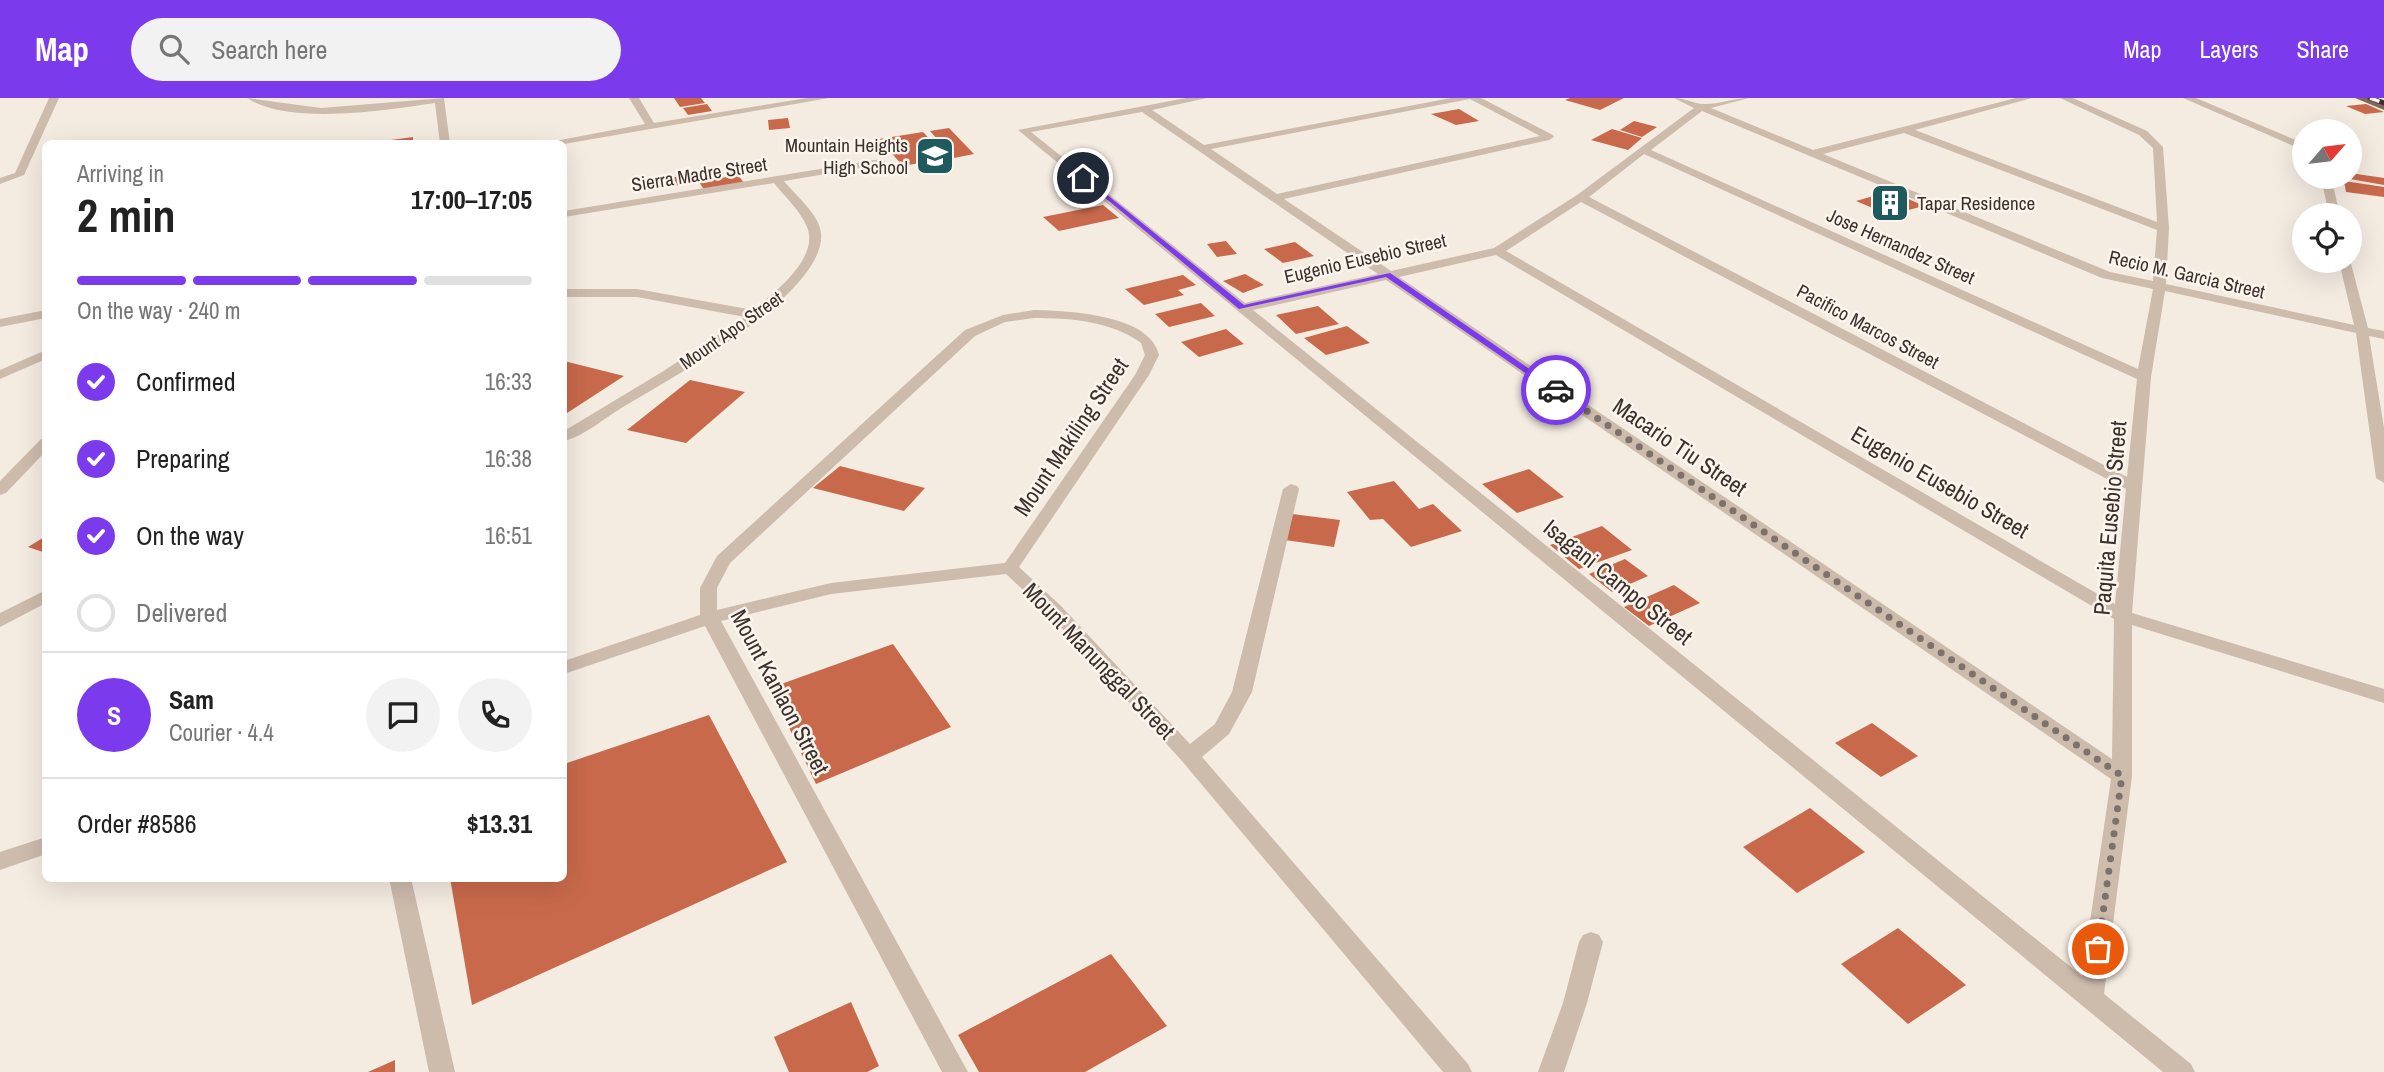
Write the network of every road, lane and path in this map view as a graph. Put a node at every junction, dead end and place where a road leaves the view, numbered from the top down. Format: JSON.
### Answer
{"nodes":[{"id":1,"x":54,"y":98,"type":"edge"},
{"id":2,"x":253,"y":98,"type":"edge"},
{"id":3,"x":634,"y":98,"type":"edge"},
{"id":4,"x":821,"y":98,"type":"edge"},
{"id":5,"x":1202,"y":98,"type":"edge"},
{"id":6,"x":1466,"y":98,"type":"edge"},
{"id":7,"x":1474,"y":98,"type":"edge"},
{"id":8,"x":1679,"y":98,"type":"edge"},
{"id":9,"x":1744,"y":98,"type":"edge"},
{"id":10,"x":2027,"y":98,"type":"edge"},
{"id":11,"x":2065,"y":98,"type":"edge"},
{"id":12,"x":2188,"y":98,"type":"edge"},
{"id":13,"x":2360,"y":98,"type":"edge"},
{"id":14,"x":439,"y":99,"type":"edge"},
{"id":15,"x":1701,"y":107,"type":"junction"},
{"id":16,"x":2384,"y":107,"type":"edge"},
{"id":17,"x":1143,"y":108,"type":"junction"},
{"id":18,"x":651,"y":126,"type":"junction"},
{"id":19,"x":1903,"y":129,"type":"junction"},
{"id":20,"x":444,"y":140,"type":"edge"},
{"id":21,"x":567,"y":140,"type":"edge"},
{"id":22,"x":2292,"y":142,"type":"edge"},
{"id":23,"x":1202,"y":149,"type":"junction"},
{"id":24,"x":1643,"y":150,"type":"junction"},
{"id":25,"x":1814,"y":153,"type":"junction"},
{"id":26,"x":881,"y":162,"type":"dead end"},
{"id":27,"x":0,"y":181,"type":"edge"},
{"id":28,"x":778,"y":181,"type":"junction"},
{"id":29,"x":1581,"y":197,"type":"junction"},
{"id":30,"x":1275,"y":198,"type":"junction"},
{"id":31,"x":567,"y":214,"type":"edge"},
{"id":32,"x":2162,"y":228,"type":"junction"},
{"id":33,"x":1498,"y":251,"type":"junction"},
{"id":34,"x":2348,"y":273,"type":"edge"},
{"id":35,"x":1387,"y":275,"type":"junction"},
{"id":36,"x":2159,"y":289,"type":"junction"},
{"id":37,"x":567,"y":294,"type":"edge"},
{"id":38,"x":1242,"y":307,"type":"junction"},
{"id":39,"x":42,"y":315,"type":"edge"},
{"id":40,"x":757,"y":315,"type":"junction"},
{"id":41,"x":1096,"y":321,"type":"joint"},
{"id":42,"x":0,"y":323,"type":"edge"},
{"id":43,"x":2362,"y":331,"type":"junction"},
{"id":44,"x":2384,"y":335,"type":"edge"},
{"id":45,"x":42,"y":356,"type":"edge"},
{"id":46,"x":0,"y":375,"type":"edge"},
{"id":47,"x":2144,"y":377,"type":"junction"},
{"id":48,"x":567,"y":435,"type":"edge"},
{"id":49,"x":42,"y":446,"type":"edge"},
{"id":50,"x":2384,"y":478,"type":"edge"},
{"id":51,"x":2136,"y":488,"type":"junction"},
{"id":52,"x":1291,"y":489,"type":"dead end"},
{"id":53,"x":0,"y":490,"type":"edge"},
{"id":54,"x":1010,"y":568,"type":"junction"},
{"id":55,"x":42,"y":597,"type":"edge"},
{"id":56,"x":2123,"y":616,"type":"junction"},
{"id":57,"x":710,"y":618,"type":"junction"},
{"id":58,"x":0,"y":621,"type":"edge"},
{"id":59,"x":567,"y":667,"type":"edge"},
{"id":60,"x":2384,"y":696,"type":"edge"},
{"id":61,"x":1189,"y":756,"type":"junction"},
{"id":62,"x":2122,"y":776,"type":"junction"},
{"id":63,"x":42,"y":846,"type":"edge"},
{"id":64,"x":0,"y":861,"type":"edge"},
{"id":65,"x":401,"y":882,"type":"edge"},
{"id":66,"x":1591,"y":942,"type":"dead end"},
{"id":67,"x":2091,"y":998,"type":"junction"},
{"id":68,"x":442,"y":1072,"type":"edge"},
{"id":69,"x":956,"y":1072,"type":"edge"},
{"id":70,"x":1459,"y":1072,"type":"edge"},
{"id":71,"x":1551,"y":1072,"type":"edge"},
{"id":72,"x":2182,"y":1072,"type":"edge"}],
"edges":[{"from":1,"to":27,"type":"street"},
{"from":2,"to":14,"type":"street"},
{"from":3,"to":18,"type":"street"},
{"from":4,"to":18,"type":"street"},
{"from":5,"to":17,"type":"street"},
{"from":6,"to":23,"type":"street"},
{"from":7,"to":30,"type":"street"},
{"from":8,"to":15,"type":"street","name":"Recio M. Garcia Street"},
{"from":9,"to":15,"type":"street","name":"Eugenio Eusebio Street"},
{"from":10,"to":19,"type":"street"},
{"from":11,"to":32,"type":"street","name":"Paquita Eusebio Street"},
{"from":12,"to":22,"type":"street"},
{"from":13,"to":16,"type":"main road"},
{"from":14,"to":20,"type":"street"},
{"from":15,"to":24,"type":"street","name":"Eugenio Eusebio Street"},
{"from":15,"to":25,"type":"street","name":"Recio M. Garcia Street"},
{"from":17,"to":23,"type":"street","name":"Macario Tiu Street"},
{"from":17,"to":38,"type":"street","name":"Isagani Campo Street"},
{"from":18,"to":21,"type":"street"},
{"from":19,"to":25,"type":"street"},
{"from":19,"to":32,"type":"street"},
{"from":23,"to":30,"type":"street","name":"Macario Tiu Street"},
{"from":24,"to":29,"type":"street","name":"Eugenio Eusebio Street"},
{"from":24,"to":47,"type":"street","name":"Jose Hernandez Street"},
{"from":25,"to":36,"type":"street","name":"Recio M. Garcia Street"},
{"from":26,"to":28,"type":"street","name":"Sierra Madre Street"},
{"from":28,"to":31,"type":"street","name":"Sierra Madre Street"},
{"from":28,"to":40,"type":"street","name":"Mount Apo Street"},
{"from":29,"to":33,"type":"street","name":"Eugenio Eusebio Street"},
{"from":29,"to":51,"type":"street","name":"Pacifico Marcos Street"},
{"from":30,"to":35,"type":"street","name":"Macario Tiu Street"},
{"from":32,"to":36,"type":"street","name":"Paquita Eusebio Street"},
{"from":33,"to":35,"type":"street","name":"Eugenio Eusebio Street"},
{"from":33,"to":56,"type":"street","name":"Eugenio Eusebio Street"},
{"from":34,"to":43,"type":"street"},
{"from":35,"to":38,"type":"street","name":"Eugenio Eusebio Street"},
{"from":35,"to":62,"type":"street","name":"Macario Tiu Street"},
{"from":36,"to":43,"type":"street","name":"Recio M. Garcia Street"},
{"from":36,"to":47,"type":"street","name":"Paquita Eusebio Street"},
{"from":37,"to":40,"type":"street"},
{"from":38,"to":67,"type":"street","name":"Isagani Campo Street"},
{"from":39,"to":42,"type":"street"},
{"from":40,"to":48,"type":"street","name":"Mount Apo Street"},
{"from":41,"to":54,"type":"street","name":"Mount Makiling Street"},
{"from":41,"to":57,"type":"street","name":"Mount Kanlaon Street"},
{"from":43,"to":44,"type":"street","name":"Recio M. Garcia Street"},
{"from":43,"to":50,"type":"street"},
{"from":45,"to":46,"type":"street"},
{"from":47,"to":51,"type":"street","name":"Paquita Eusebio Street"},
{"from":49,"to":53,"type":"street"},
{"from":51,"to":56,"type":"street","name":"Paquita Eusebio Street"},
{"from":52,"to":61,"type":"street"},
{"from":54,"to":57,"type":"street","name":"Mount Manunggal Street"},
{"from":54,"to":61,"type":"street","name":"Mount Manunggal Street"},
{"from":55,"to":58,"type":"street"},
{"from":56,"to":60,"type":"street","name":"Eugenio Eusebio Street"},
{"from":56,"to":62,"type":"street","name":"Paquita Eusebio Street"},
{"from":57,"to":59,"type":"street","name":"Mount Manunggal Street"},
{"from":57,"to":69,"type":"street","name":"Mount Kanlaon Street"},
{"from":61,"to":70,"type":"street","name":"Mount Manunggal Street"},
{"from":62,"to":67,"type":"street","name":"Paquita Eusebio Street"},
{"from":63,"to":64,"type":"street"},
{"from":65,"to":68,"type":"street"},
{"from":66,"to":71,"type":"street"},
{"from":67,"to":72,"type":"street","name":"Isagani Campo Street"}]}
